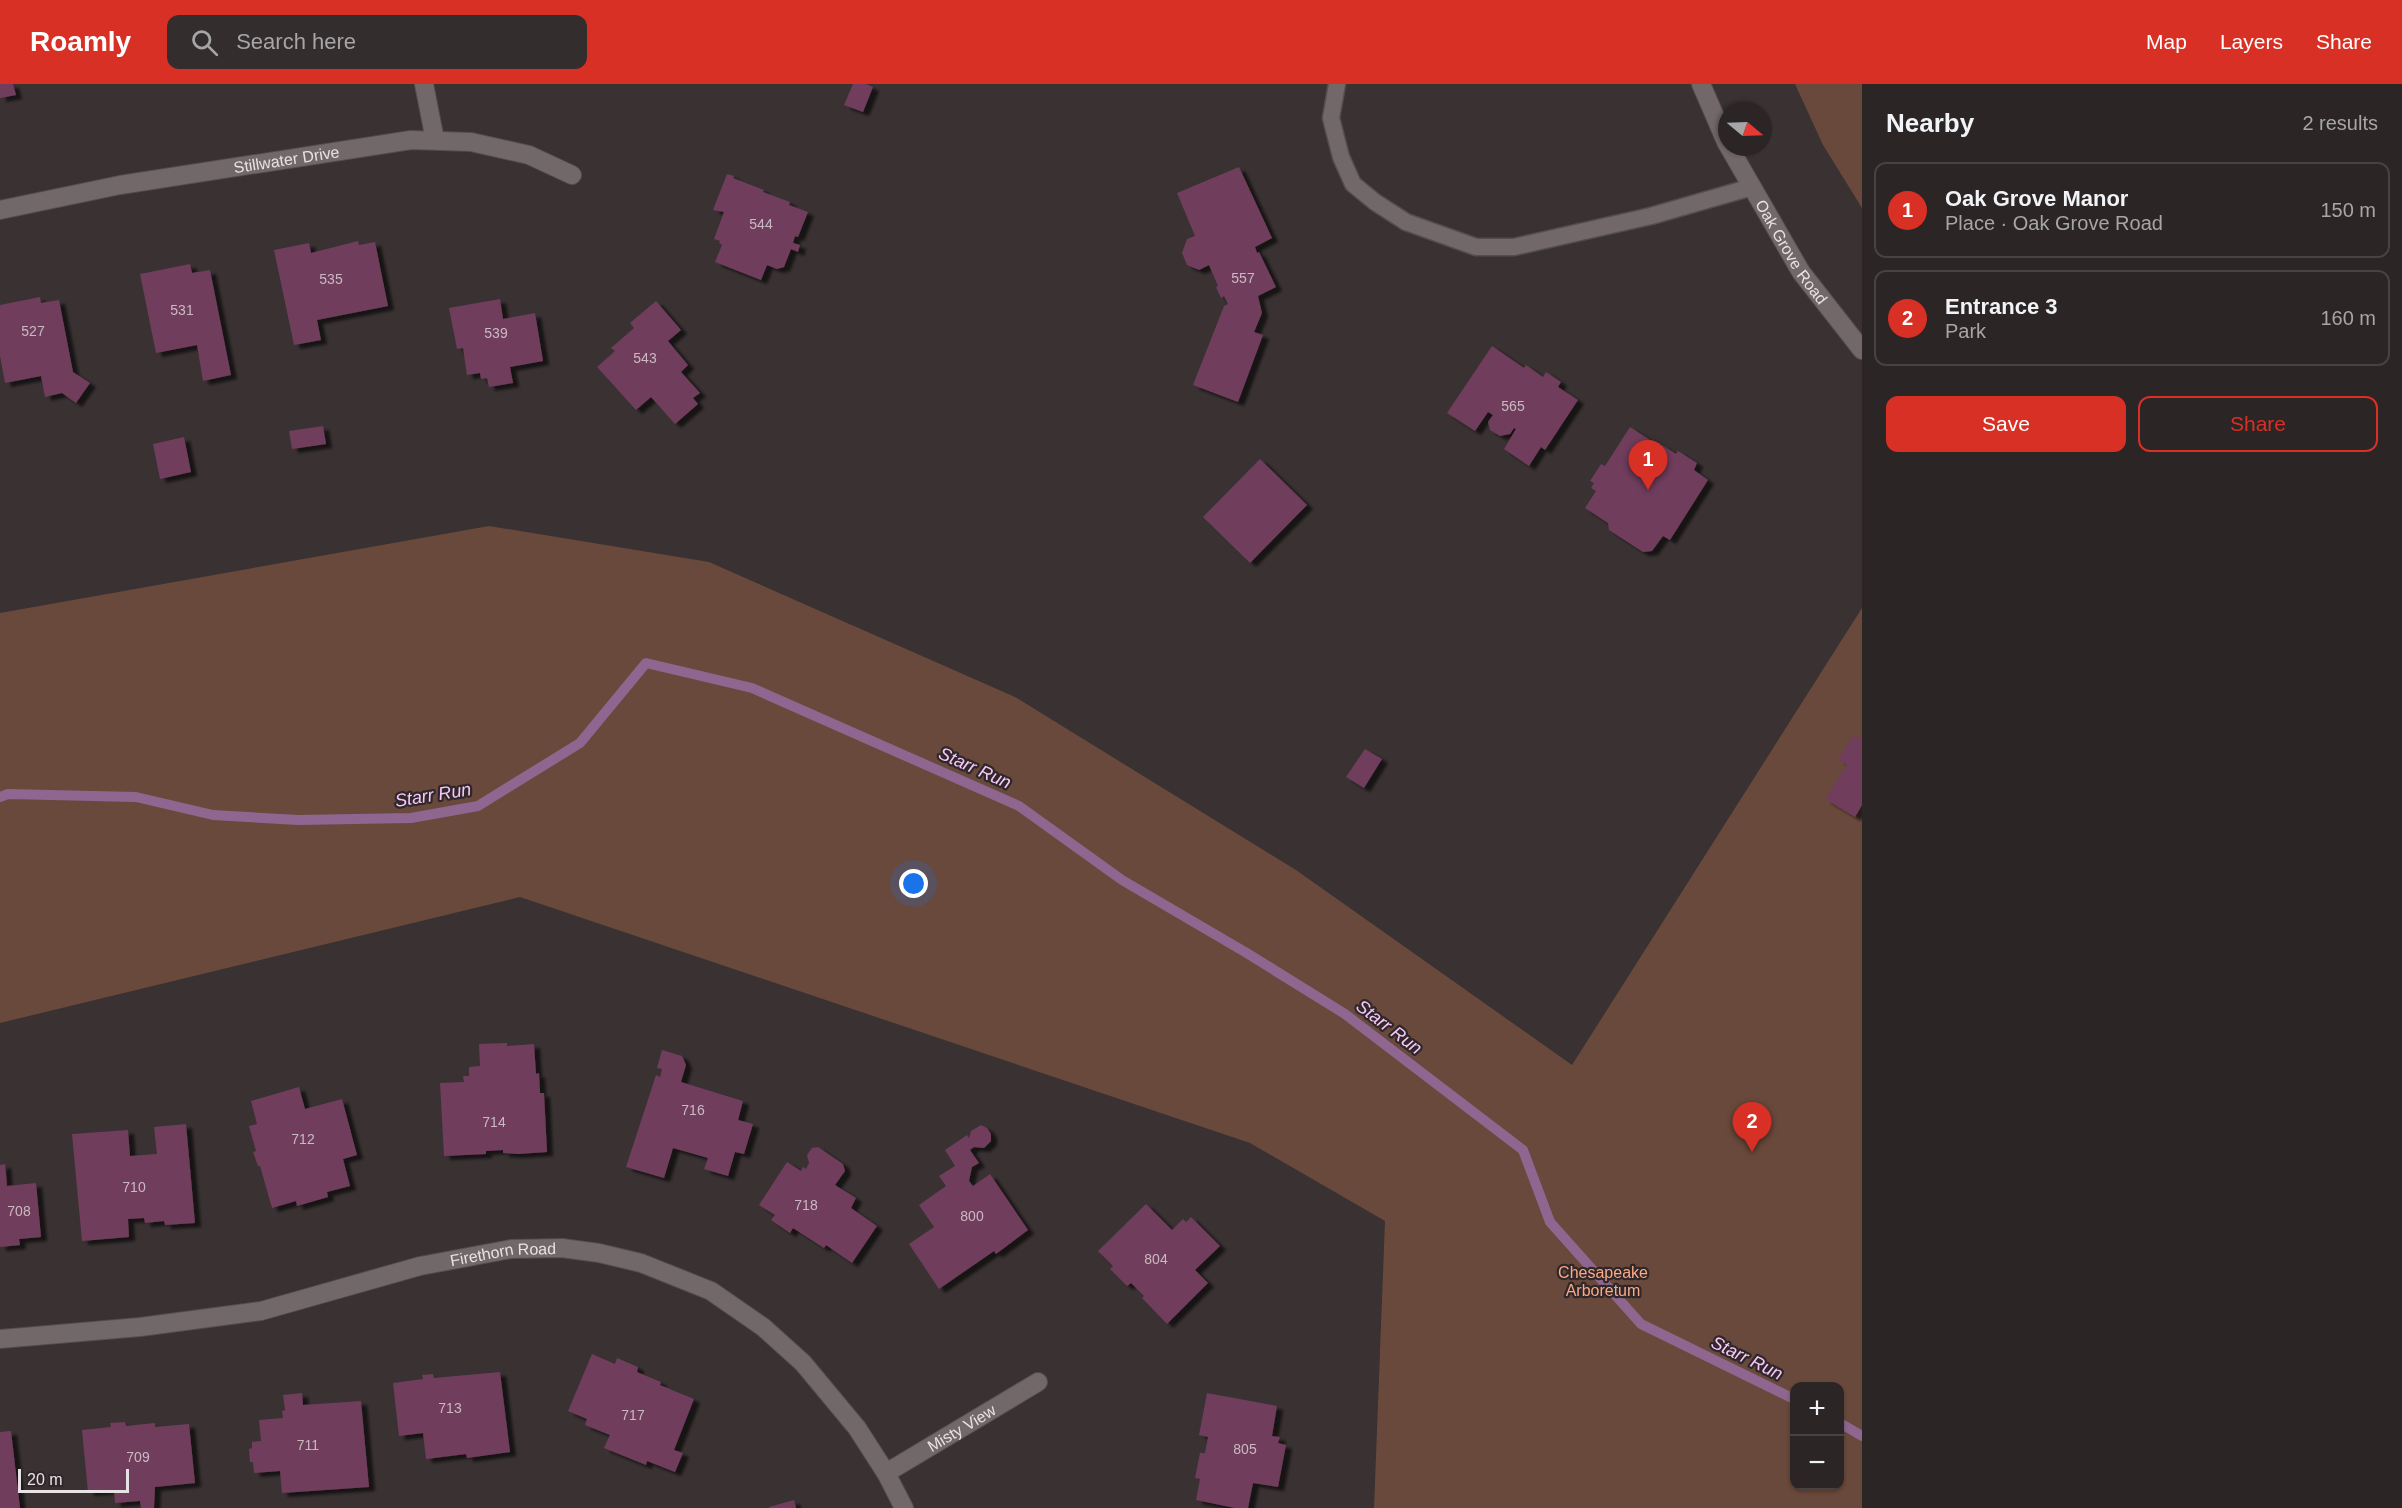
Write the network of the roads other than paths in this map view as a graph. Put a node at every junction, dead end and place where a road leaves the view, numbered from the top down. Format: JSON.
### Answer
{"nodes":[{"id":1,"x":424,"y":84,"type":"edge"},
{"id":2,"x":1337,"y":84,"type":"edge"},
{"id":3,"x":1701,"y":84,"type":"edge"},
{"id":4,"x":1718,"y":122,"type":"edge"},
{"id":5,"x":435,"y":140,"type":"junction"},
{"id":6,"x":1734,"y":156,"type":"edge"},
{"id":7,"x":572,"y":175,"type":"dead end"},
{"id":8,"x":1752,"y":187,"type":"junction"},
{"id":9,"x":0,"y":210,"type":"edge"},
{"id":10,"x":1862,"y":350,"type":"edge"},
{"id":11,"x":0,"y":1339,"type":"edge"},
{"id":12,"x":1038,"y":1382,"type":"dead end"},
{"id":13,"x":886,"y":1473,"type":"junction"},
{"id":14,"x":904,"y":1508,"type":"edge"}],
"edges":[{"from":1,"to":5,"type":"street"},
{"from":2,"to":8,"type":"lane"},
{"from":3,"to":4,"type":"street","name":"Oak Grove Road"},
{"from":5,"to":7,"type":"street","name":"Stillwater Drive"},
{"from":5,"to":9,"type":"street","name":"Stillwater Drive"},
{"from":6,"to":8,"type":"street","name":"Oak Grove Road"},
{"from":8,"to":10,"type":"street","name":"Oak Grove Road"},
{"from":11,"to":13,"type":"street","name":"Firethorn Road"},
{"from":12,"to":13,"type":"street","name":"Misty View"},
{"from":13,"to":14,"type":"street","name":"Firethorn Road"}]}
